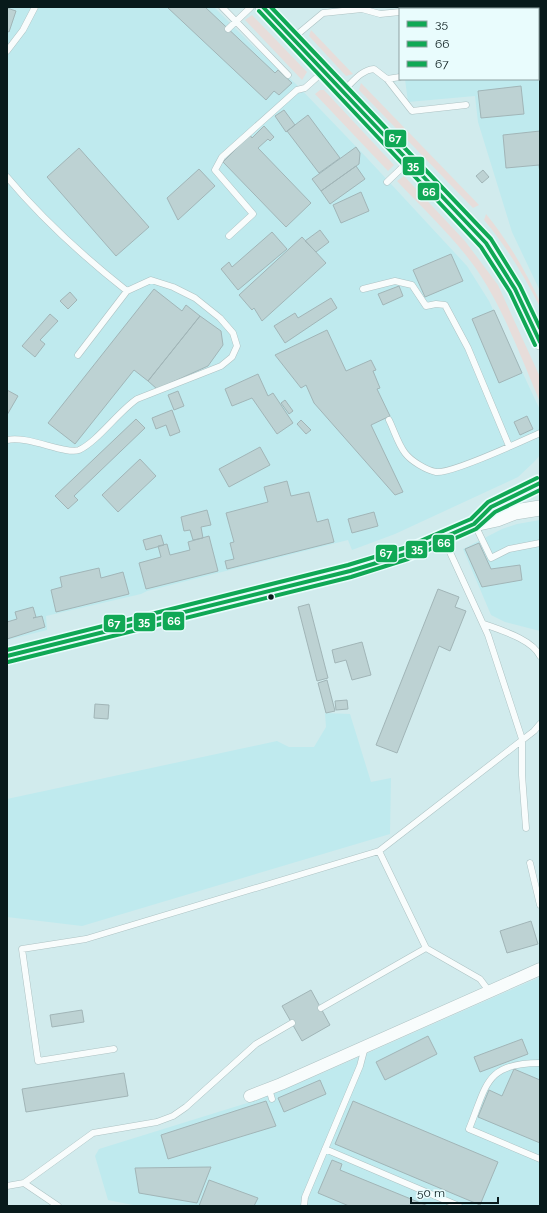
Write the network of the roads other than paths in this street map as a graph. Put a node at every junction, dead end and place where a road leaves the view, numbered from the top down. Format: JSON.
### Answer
{"nodes":[{"id":1,"x":35,"y":7,"type":"edge"},
{"id":2,"x":222,"y":7,"type":"edge"},
{"id":3,"x":251,"y":7,"type":"edge"},
{"id":4,"x":263,"y":7,"type":"edge"},
{"id":5,"x":362,"y":8,"type":"edge"},
{"id":6,"x":399,"y":12,"type":"edge"},
{"id":7,"x":236,"y":22,"type":"junction"},
{"id":8,"x":228,"y":29,"type":"dead end"},
{"id":9,"x":293,"y":38,"type":"junction"},
{"id":10,"x":7,"y":51,"type":"edge"},
{"id":11,"x":324,"y":71,"type":"junction"},
{"id":12,"x":288,"y":76,"type":"dead end"},
{"id":13,"x":399,"y":77,"type":"edge"},
{"id":14,"x":387,"y":79,"type":"junction"},
{"id":15,"x":343,"y":91,"type":"junction"},
{"id":16,"x":466,"y":105,"type":"dead end"},
{"id":17,"x":409,"y":161,"type":"junction"},
{"id":18,"x":7,"y":178,"type":"edge"},
{"id":19,"x":387,"y":182,"type":"dead end"},
{"id":20,"x":228,"y":236,"type":"dead end"},
{"id":21,"x":363,"y":289,"type":"dead end"},
{"id":22,"x":127,"y":292,"type":"junction"},
{"id":23,"x":540,"y":342,"type":"edge"},
{"id":24,"x":78,"y":355,"type":"dead end"},
{"id":25,"x":389,"y":420,"type":"dead end"},
{"id":26,"x":540,"y":433,"type":"edge"},
{"id":27,"x":7,"y":440,"type":"edge"},
{"id":28,"x":509,"y":446,"type":"junction"},
{"id":29,"x":540,"y":483,"type":"edge"},
{"id":30,"x":540,"y":508,"type":"edge"},
{"id":31,"x":474,"y":524,"type":"junction"},
{"id":32,"x":444,"y":537,"type":"junction"},
{"id":33,"x":540,"y":543,"type":"edge"},
{"id":34,"x":484,"y":624,"type":"junction"},
{"id":35,"x":7,"y":656,"type":"edge"},
{"id":36,"x":540,"y":656,"type":"edge"},
{"id":37,"x":540,"y":724,"type":"edge"},
{"id":38,"x":522,"y":739,"type":"junction"},
{"id":39,"x":526,"y":828,"type":"dead end"},
{"id":40,"x":379,"y":851,"type":"junction"},
{"id":41,"x":530,"y":863,"type":"dead end"},
{"id":42,"x":540,"y":905,"type":"edge"},
{"id":43,"x":426,"y":948,"type":"junction"},
{"id":44,"x":540,"y":969,"type":"edge"},
{"id":45,"x":489,"y":991,"type":"junction"},
{"id":46,"x":320,"y":1008,"type":"dead end"},
{"id":47,"x":292,"y":1023,"type":"dead end"},
{"id":48,"x":365,"y":1047,"type":"junction"},
{"id":49,"x":114,"y":1049,"type":"dead end"},
{"id":50,"x":540,"y":1063,"type":"edge"},
{"id":51,"x":250,"y":1096,"type":"dead end"},
{"id":52,"x":325,"y":1149,"type":"junction"},
{"id":53,"x":540,"y":1160,"type":"edge"},
{"id":54,"x":24,"y":1183,"type":"junction"},
{"id":55,"x":7,"y":1186,"type":"edge"},
{"id":56,"x":58,"y":1206,"type":"edge"},
{"id":57,"x":304,"y":1206,"type":"edge"},
{"id":58,"x":459,"y":1206,"type":"edge"}],
"edges":[{"from":1,"to":10,"type":"lane"},
{"from":2,"to":7,"type":"lane"},
{"from":3,"to":7,"type":"lane"},
{"from":4,"to":9,"type":"street"},
{"from":5,"to":6,"type":"lane"},
{"from":5,"to":9,"type":"lane"},
{"from":7,"to":8,"type":"lane"},
{"from":7,"to":12,"type":"lane"},
{"from":9,"to":11,"type":"street"},
{"from":11,"to":15,"type":"street"},
{"from":11,"to":20,"type":"lane"},
{"from":13,"to":14,"type":"lane"},
{"from":14,"to":15,"type":"lane"},
{"from":14,"to":16,"type":"lane"},
{"from":15,"to":17,"type":"street"},
{"from":17,"to":19,"type":"lane"},
{"from":17,"to":23,"type":"street"},
{"from":18,"to":22,"type":"lane"},
{"from":21,"to":28,"type":"lane"},
{"from":22,"to":24,"type":"lane"},
{"from":22,"to":27,"type":"lane"},
{"from":25,"to":28,"type":"lane"},
{"from":26,"to":28,"type":"lane"},
{"from":29,"to":31,"type":"street"},
{"from":30,"to":31,"type":"street"},
{"from":31,"to":32,"type":"street"},
{"from":31,"to":33,"type":"lane"},
{"from":32,"to":34,"type":"lane"},
{"from":32,"to":35,"type":"street"},
{"from":34,"to":36,"type":"lane"},
{"from":34,"to":38,"type":"lane"},
{"from":37,"to":38,"type":"lane"},
{"from":38,"to":39,"type":"lane"},
{"from":38,"to":40,"type":"lane"},
{"from":40,"to":43,"type":"lane"},
{"from":40,"to":49,"type":"lane"},
{"from":41,"to":42,"type":"lane"},
{"from":43,"to":45,"type":"lane"},
{"from":43,"to":46,"type":"lane"},
{"from":44,"to":45,"type":"street"},
{"from":45,"to":48,"type":"street"},
{"from":47,"to":54,"type":"lane"},
{"from":48,"to":51,"type":"street"},
{"from":48,"to":52,"type":"lane"},
{"from":50,"to":53,"type":"lane"},
{"from":52,"to":57,"type":"lane"},
{"from":52,"to":58,"type":"lane"},
{"from":54,"to":55,"type":"lane"},
{"from":54,"to":56,"type":"lane"}]}
